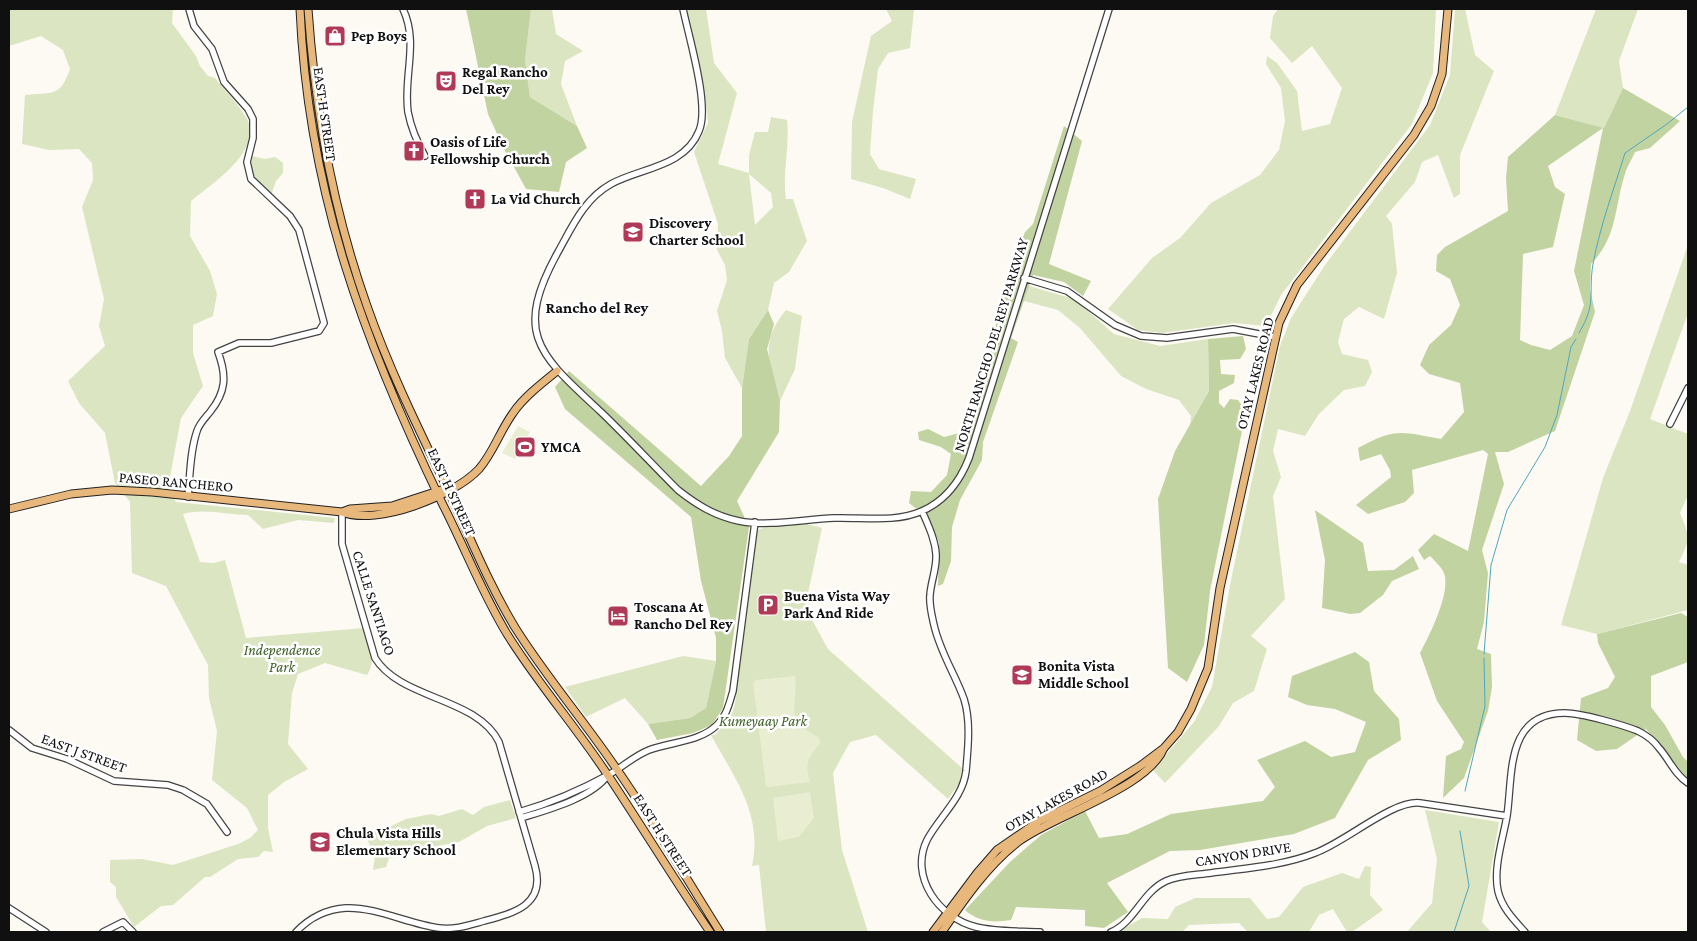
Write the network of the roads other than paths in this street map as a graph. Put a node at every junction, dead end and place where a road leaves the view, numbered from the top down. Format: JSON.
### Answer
{"nodes":[{"id":1,"x":189,"y":9,"type":"edge"},
{"id":2,"x":300,"y":9,"type":"edge"},
{"id":3,"x":308,"y":9,"type":"edge"},
{"id":4,"x":403,"y":9,"type":"edge"},
{"id":5,"x":683,"y":9,"type":"edge"},
{"id":6,"x":1109,"y":9,"type":"edge"},
{"id":7,"x":1448,"y":9,"type":"edge"},
{"id":8,"x":425,"y":156,"type":"dead end"},
{"id":9,"x":1024,"y":278,"type":"junction"},
{"id":10,"x":1275,"y":336,"type":"junction"},
{"id":11,"x":557,"y":371,"type":"junction"},
{"id":12,"x":1688,"y":388,"type":"edge"},
{"id":13,"x":1670,"y":424,"type":"dead end"},
{"id":14,"x":448,"y":490,"type":"junction"},
{"id":15,"x":437,"y":493,"type":"junction"},
{"id":16,"x":188,"y":497,"type":"junction"},
{"id":17,"x":9,"y":509,"type":"edge"},
{"id":18,"x":922,"y":511,"type":"junction"},
{"id":19,"x":342,"y":512,"type":"junction"},
{"id":20,"x":755,"y":522,"type":"junction"},
{"id":21,"x":9,"y":730,"type":"edge"},
{"id":22,"x":617,"y":770,"type":"junction"},
{"id":23,"x":608,"y":775,"type":"junction"},
{"id":24,"x":1688,"y":783,"type":"edge"},
{"id":25,"x":520,"y":815,"type":"junction"},
{"id":26,"x":1507,"y":816,"type":"junction"},
{"id":27,"x":227,"y":832,"type":"dead end"},
{"id":28,"x":9,"y":908,"type":"edge"},
{"id":29,"x":950,"y":914,"type":"junction"},
{"id":30,"x":46,"y":932,"type":"edge"},
{"id":31,"x":103,"y":932,"type":"edge"},
{"id":32,"x":133,"y":932,"type":"edge"},
{"id":33,"x":296,"y":932,"type":"edge"},
{"id":34,"x":710,"y":932,"type":"edge"},
{"id":35,"x":720,"y":932,"type":"edge"},
{"id":36,"x":933,"y":932,"type":"edge"},
{"id":37,"x":942,"y":932,"type":"edge"},
{"id":38,"x":1040,"y":932,"type":"edge"},
{"id":39,"x":1111,"y":932,"type":"edge"},
{"id":40,"x":1525,"y":932,"type":"edge"}],
"edges":[{"from":1,"to":16,"type":"street"},
{"from":2,"to":15,"type":"main road","name":"EAST H STREET"},
{"from":3,"to":14,"type":"main road","name":"EAST H STREET"},
{"from":4,"to":8,"type":"street"},
{"from":5,"to":11,"type":"street","name":"NORTH RANCHO DEL REY PARKWAY"},
{"from":6,"to":9,"type":"street","name":"NORTH RANCHO DEL REY PARKWAY"},
{"from":7,"to":10,"type":"main road","name":"OTAY LAKES ROAD"},
{"from":9,"to":10,"type":"street"},
{"from":9,"to":18,"type":"street","name":"NORTH RANCHO DEL REY PARKWAY"},
{"from":10,"to":29,"type":"main road","name":"OTAY LAKES ROAD"},
{"from":11,"to":14,"type":"main road","name":"PASEO RANCHERO"},
{"from":11,"to":20,"type":"street","name":"NORTH RANCHO DEL REY PARKWAY"},
{"from":12,"to":13,"type":"street"},
{"from":14,"to":15,"type":"main road","name":"PASEO RANCHERO"},
{"from":14,"to":22,"type":"main road","name":"EAST H STREET"},
{"from":15,"to":19,"type":"main road","name":"PASEO RANCHERO"},
{"from":15,"to":23,"type":"main road","name":"EAST H STREET"},
{"from":16,"to":17,"type":"main road","name":"PASEO RANCHERO"},
{"from":16,"to":19,"type":"main road","name":"PASEO RANCHERO"},
{"from":18,"to":20,"type":"street","name":"NORTH RANCHO DEL REY PARKWAY"},
{"from":18,"to":29,"type":"street"},
{"from":19,"to":25,"type":"street","name":"CALLE SANTIAGO"},
{"from":20,"to":22,"type":"street"},
{"from":21,"to":27,"type":"street","name":"EAST J STREET"},
{"from":22,"to":23,"type":"street"},
{"from":22,"to":35,"type":"main road","name":"EAST H STREET"},
{"from":23,"to":25,"type":"street"},
{"from":23,"to":34,"type":"main road","name":"EAST H STREET"},
{"from":24,"to":26,"type":"street"},
{"from":25,"to":33,"type":"street","name":"CALLE SANTIAGO"},
{"from":26,"to":39,"type":"street","name":"CANYON DRIVE"},
{"from":26,"to":40,"type":"street"},
{"from":28,"to":30,"type":"street"},
{"from":29,"to":36,"type":"main road","name":"OTAY LAKES ROAD"},
{"from":29,"to":37,"type":"main road","name":"OTAY LAKES ROAD"},
{"from":29,"to":38,"type":"street"},
{"from":31,"to":32,"type":"street"}]}
